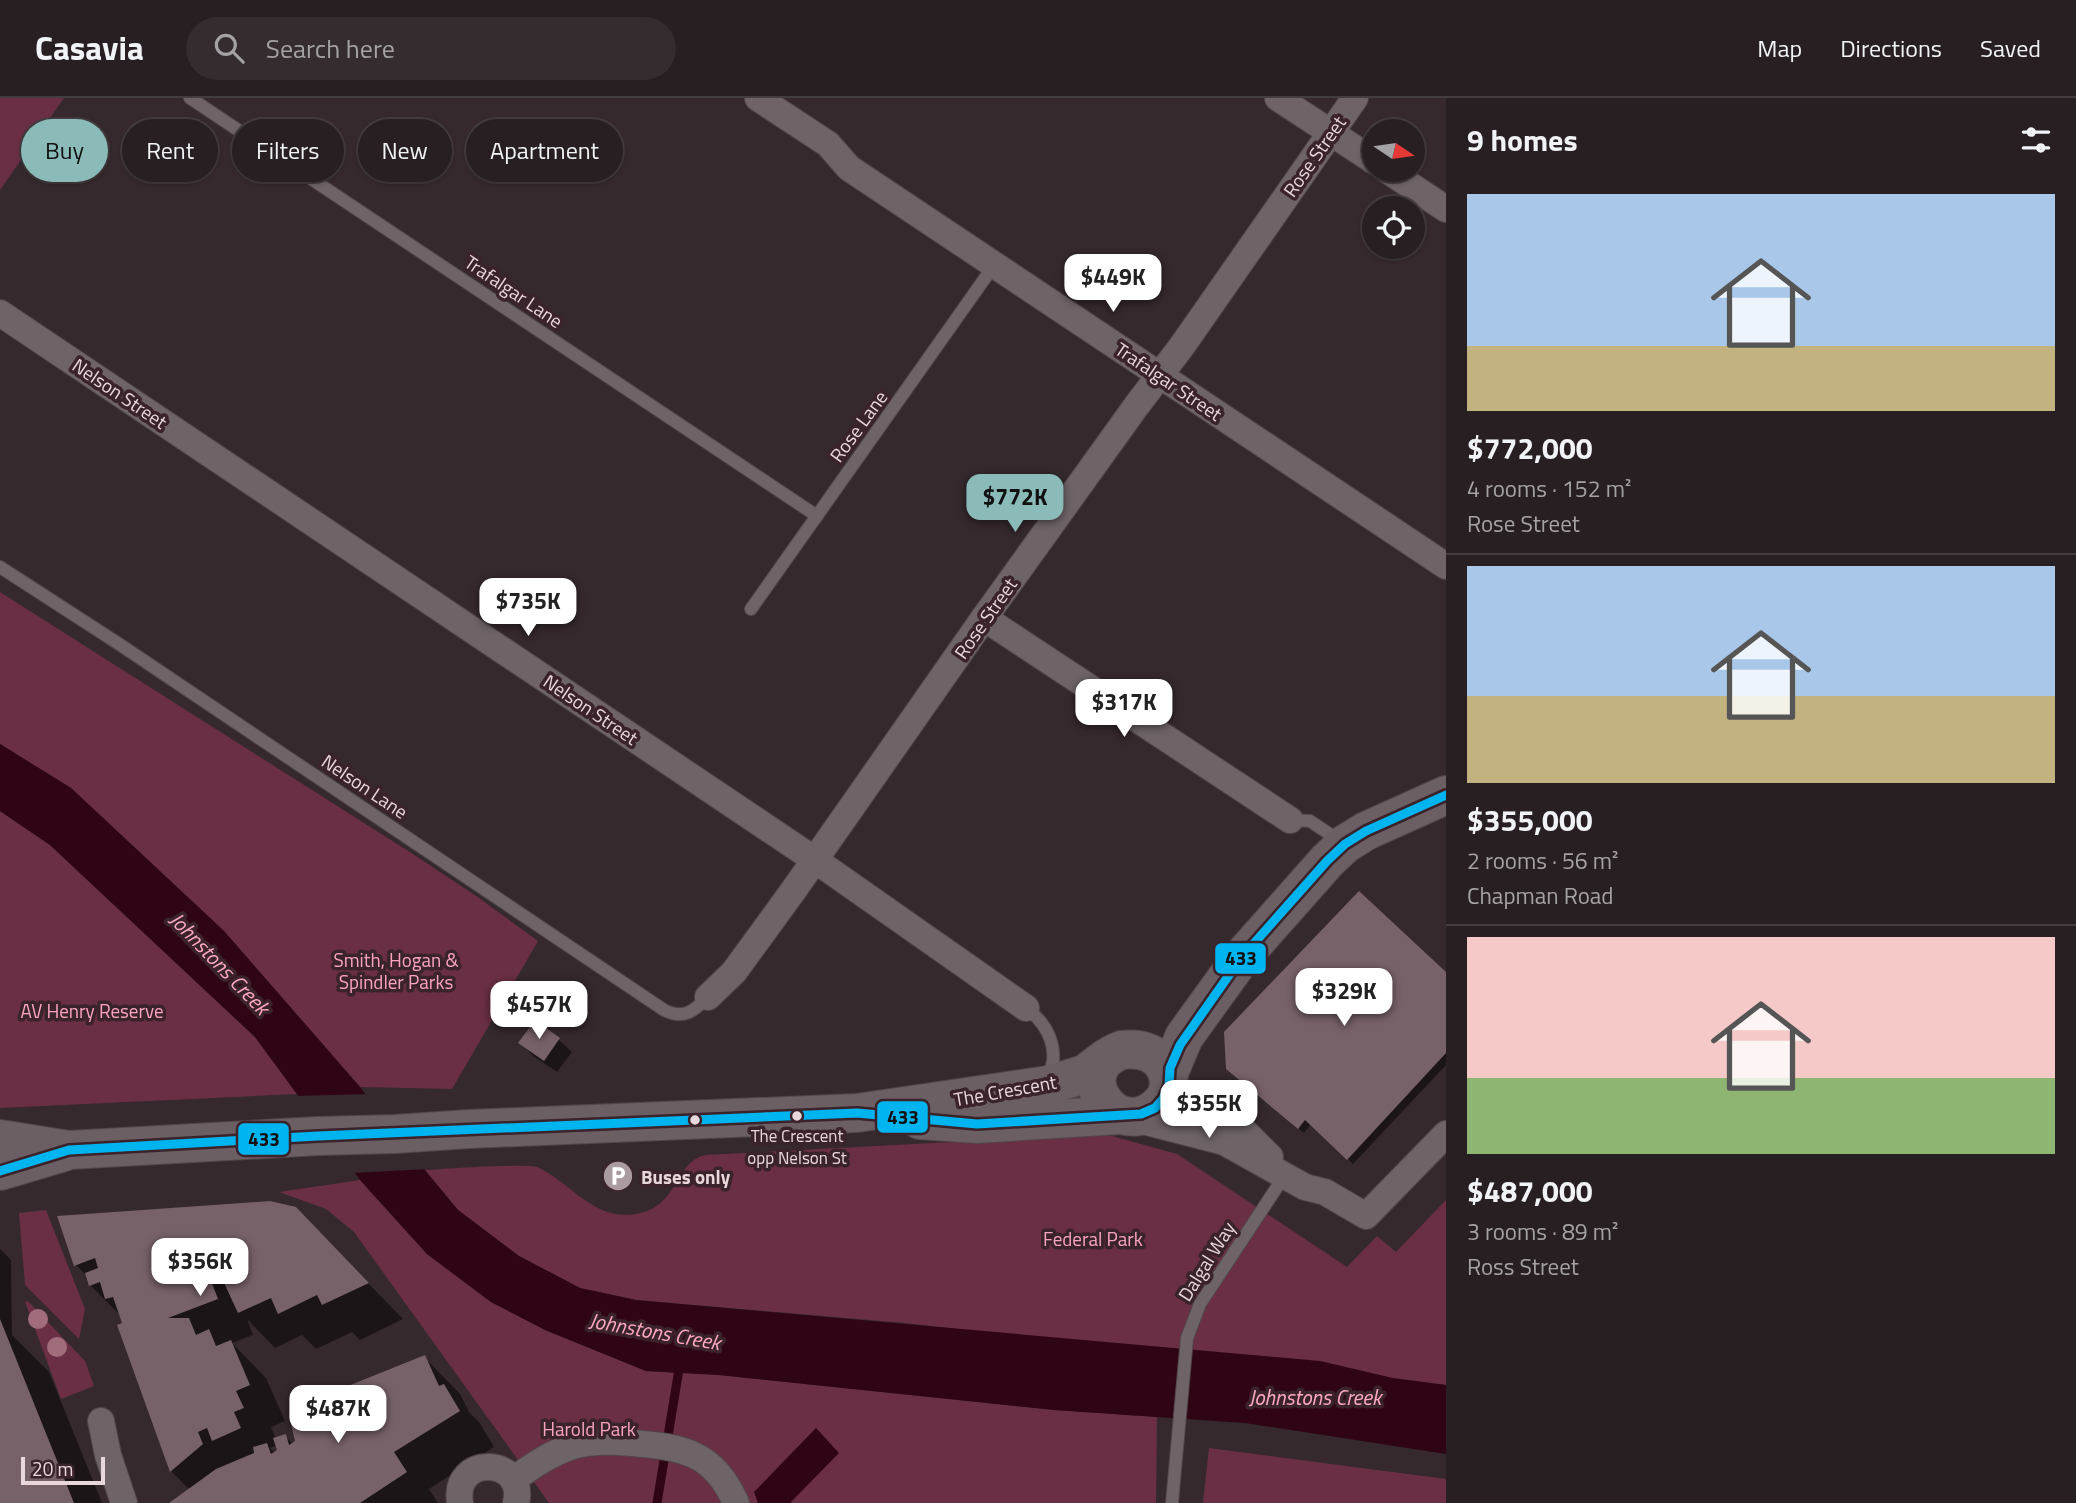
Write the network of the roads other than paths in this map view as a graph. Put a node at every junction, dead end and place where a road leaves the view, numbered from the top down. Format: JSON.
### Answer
{"nodes":[{"id":1,"x":190,"y":98,"type":"edge"},
{"id":2,"x":758,"y":98,"type":"edge"},
{"id":3,"x":1278,"y":98,"type":"edge"},
{"id":4,"x":1355,"y":98,"type":"edge"},
{"id":5,"x":1330,"y":133,"type":"junction"},
{"id":6,"x":1362,"y":153,"type":"edge"},
{"id":7,"x":1405,"y":182,"type":"edge"},
{"id":8,"x":1446,"y":209,"type":"edge"},
{"id":9,"x":995,"y":264,"type":"junction"},
{"id":10,"x":0,"y":313,"type":"edge"},
{"id":11,"x":1159,"y":375,"type":"junction"},
{"id":12,"x":817,"y":516,"type":"junction"},
{"id":13,"x":1446,"y":566,"type":"edge"},
{"id":14,"x":0,"y":567,"type":"edge"},
{"id":15,"x":751,"y":609,"type":"dead end"},
{"id":16,"x":984,"y":618,"type":"junction"},
{"id":17,"x":1446,"y":795,"type":"edge"},
{"id":18,"x":1290,"y":820,"type":"joint"},
{"id":19,"x":1345,"y":844,"type":"junction"},
{"id":20,"x":815,"y":860,"type":"junction"},
{"id":21,"x":1241,"y":958,"type":"junction"},
{"id":22,"x":708,"y":997,"type":"joint"},
{"id":23,"x":1026,"y":1008,"type":"joint"},
{"id":24,"x":1108,"y":1057,"type":"junction"},
{"id":25,"x":1168,"y":1077,"type":"junction"},
{"id":26,"x":1033,"y":1088,"type":"junction"},
{"id":27,"x":857,"y":1113,"type":"junction"},
{"id":28,"x":1122,"y":1116,"type":"junction"},
{"id":29,"x":1446,"y":1134,"type":"edge"},
{"id":30,"x":0,"y":1139,"type":"edge"},
{"id":31,"x":69,"y":1150,"type":"junction"},
{"id":32,"x":0,"y":1171,"type":"edge"},
{"id":33,"x":1285,"y":1174,"type":"junction"},
{"id":34,"x":101,"y":1421,"type":"dead end"},
{"id":35,"x":514,"y":1492,"type":"edge"},
{"id":36,"x":457,"y":1502,"type":"edge"},
{"id":37,"x":124,"y":1503,"type":"edge"},
{"id":38,"x":736,"y":1503,"type":"edge"},
{"id":39,"x":1172,"y":1503,"type":"edge"}],
"edges":[{"from":1,"to":12,"type":"lane","name":"Trafalgar Lane"},
{"from":2,"to":9,"type":"street","name":"Trafalgar Street"},
{"from":3,"to":5,"type":"street"},
{"from":4,"to":5,"type":"street","name":"Rose Street"},
{"from":5,"to":6,"type":"street"},
{"from":5,"to":11,"type":"street","name":"Rose Street"},
{"from":7,"to":8,"type":"street"},
{"from":9,"to":11,"type":"street","name":"Trafalgar Street"},
{"from":9,"to":12,"type":"lane","name":"Rose Lane"},
{"from":10,"to":20,"type":"street","name":"Nelson Street"},
{"from":11,"to":13,"type":"street","name":"Trafalgar Street"},
{"from":11,"to":16,"type":"street","name":"Rose Street"},
{"from":12,"to":15,"type":"lane","name":"Rose Lane"},
{"from":14,"to":22,"type":"lane","name":"Nelson Lane"},
{"from":16,"to":18,"type":"street"},
{"from":16,"to":20,"type":"street","name":"Rose Street"},
{"from":17,"to":19,"type":"main road","name":"The Crescent"},
{"from":18,"to":19,"type":"lane"},
{"from":19,"to":21,"type":"main road","name":"The Crescent"},
{"from":20,"to":22,"type":"street","name":"Rose Street"},
{"from":20,"to":23,"type":"street","name":"Nelson Street"},
{"from":21,"to":24,"type":"main road","name":"The Crescent"},
{"from":21,"to":25,"type":"main road","name":"The Crescent"},
{"from":23,"to":26,"type":"lane","name":"Nelson Street"},
{"from":24,"to":25,"type":"main road"},
{"from":24,"to":26,"type":"main road","name":"The Crescent"},
{"from":24,"to":28,"type":"main road"},
{"from":25,"to":28,"type":"main road"},
{"from":25,"to":33,"type":"street"},
{"from":26,"to":27,"type":"main road","name":"The Crescent"},
{"from":27,"to":28,"type":"main road","name":"The Crescent"},
{"from":27,"to":31,"type":"main road","name":"The Crescent"},
{"from":28,"to":33,"type":"street"},
{"from":29,"to":33,"type":"street"},
{"from":30,"to":31,"type":"main road","name":"The Crescent"},
{"from":31,"to":32,"type":"main road","name":"The Crescent"},
{"from":33,"to":39,"type":"lane","name":"Dalgal Way"},
{"from":34,"to":37,"type":"street"},
{"from":35,"to":36,"type":"street"},
{"from":35,"to":38,"type":"street"}]}
